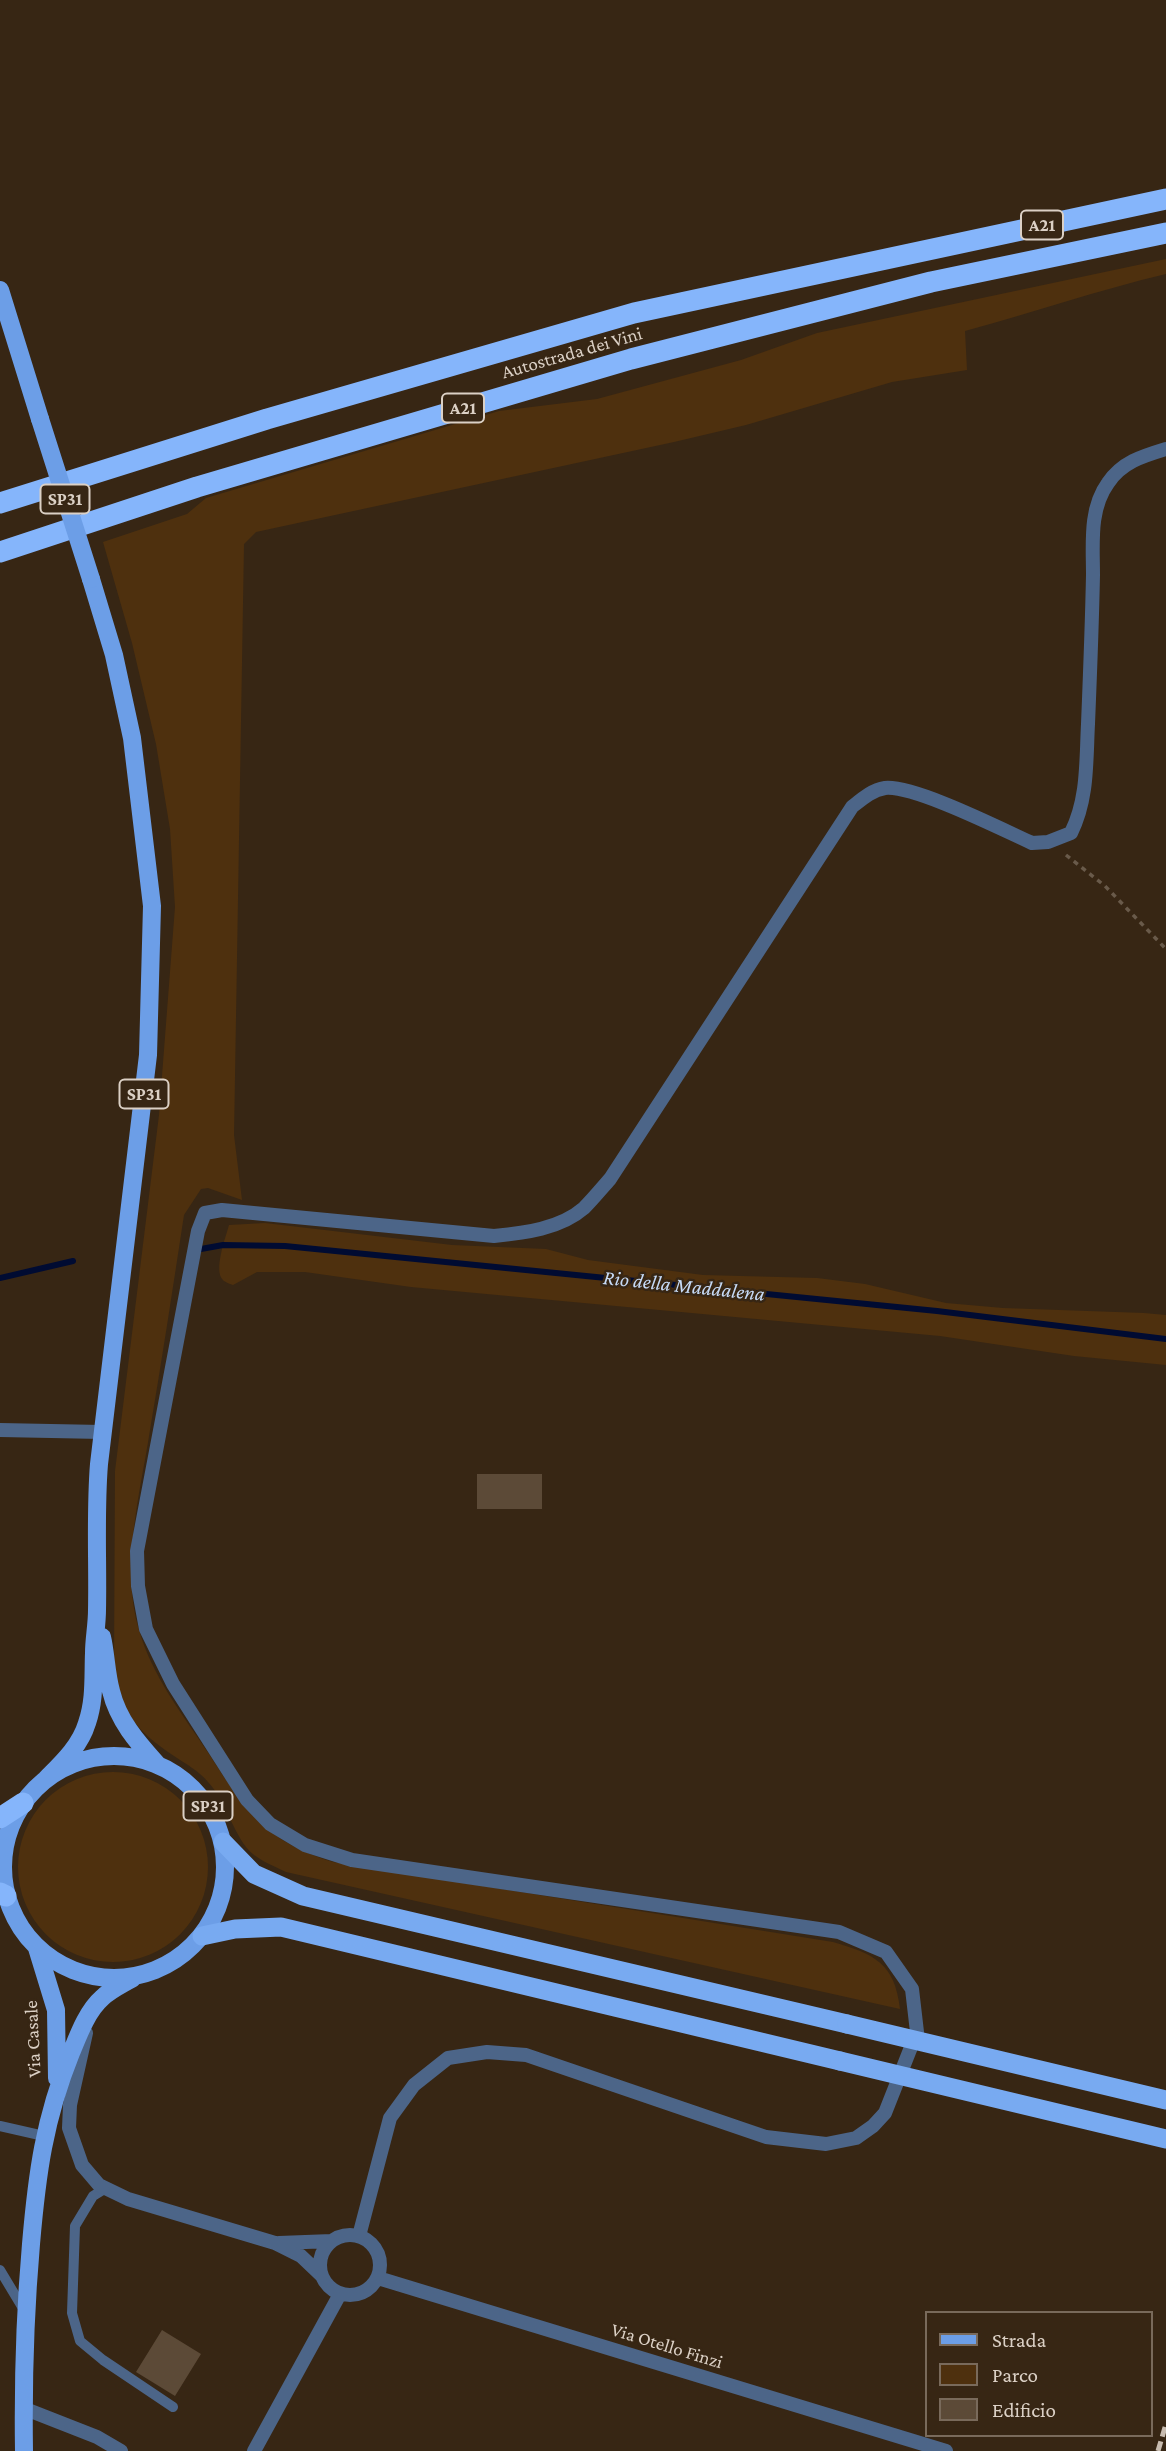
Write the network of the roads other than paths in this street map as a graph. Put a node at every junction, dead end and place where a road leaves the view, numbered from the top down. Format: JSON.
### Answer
{"nodes":[{"id":1,"x":1166,"y":200,"type":"edge"},
{"id":2,"x":1166,"y":233,"type":"edge"},
{"id":3,"x":0,"y":290,"type":"edge"},
{"id":4,"x":1166,"y":449,"type":"edge"},
{"id":5,"x":0,"y":503,"type":"edge"},
{"id":6,"x":0,"y":552,"type":"edge"},
{"id":7,"x":0,"y":1430,"type":"edge"},
{"id":8,"x":102,"y":1432,"type":"junction"},
{"id":9,"x":97,"y":1612,"type":"junction"},
{"id":10,"x":157,"y":1764,"type":"junction"},
{"id":11,"x":46,"y":1779,"type":"junction"},
{"id":12,"x":23,"y":1803,"type":"junction"},
{"id":13,"x":0,"y":1818,"type":"edge"},
{"id":14,"x":223,"y":1842,"type":"junction"},
{"id":15,"x":3,"y":1895,"type":"edge"},
{"id":16,"x":202,"y":1936,"type":"junction"},
{"id":17,"x":37,"y":1948,"type":"junction"},
{"id":18,"x":135,"y":1977,"type":"junction"},
{"id":19,"x":90,"y":2015,"type":"junction"},
{"id":20,"x":57,"y":2088,"type":"junction"},
{"id":21,"x":1166,"y":2100,"type":"edge"},
{"id":22,"x":0,"y":2126,"type":"edge"},
{"id":23,"x":44,"y":2136,"type":"junction"},
{"id":24,"x":1166,"y":2138,"type":"edge"},
{"id":25,"x":106,"y":2188,"type":"junction"},
{"id":26,"x":359,"y":2236,"type":"junction"},
{"id":27,"x":332,"y":2241,"type":"junction"},
{"id":28,"x":275,"y":2243,"type":"junction"},
{"id":29,"x":0,"y":2270,"type":"edge"},
{"id":30,"x":322,"y":2276,"type":"junction"},
{"id":31,"x":378,"y":2278,"type":"junction"},
{"id":32,"x":340,"y":2294,"type":"junction"},
{"id":33,"x":25,"y":2310,"type":"junction"},
{"id":34,"x":173,"y":2407,"type":"dead end"},
{"id":35,"x":23,"y":2408,"type":"junction"},
{"id":36,"x":24,"y":2451,"type":"edge"},
{"id":37,"x":121,"y":2451,"type":"edge"},
{"id":38,"x":254,"y":2451,"type":"edge"},
{"id":39,"x":946,"y":2451,"type":"edge"}],
"edges":[{"from":1,"to":5,"type":"highway","name":"Autostrada dei Vini","number":"A21"},
{"from":2,"to":6,"type":"highway","name":"Autostrada dei Vini","number":"A21"},
{"from":3,"to":8,"type":"main road","number":"SP31","bridge":true},
{"from":4,"to":26,"type":"street"},
{"from":7,"to":8,"type":"street"},
{"from":8,"to":9,"type":"main road","number":"SP31"},
{"from":9,"to":10,"type":"main road","number":"SP31"},
{"from":9,"to":11,"type":"main road","number":"SP31"},
{"from":10,"to":11,"type":"main road","number":"SP31"},
{"from":10,"to":14,"type":"main road","number":"SP31"},
{"from":11,"to":12,"type":"main road","number":"SP31"},
{"from":12,"to":13,"type":"highway"},
{"from":12,"to":15,"type":"main road","number":"SP31"},
{"from":14,"to":16,"type":"main road","number":"SP31"},
{"from":14,"to":21,"type":"highway","bridge":true},
{"from":15,"to":17,"type":"main road","number":"SP31"},
{"from":16,"to":18,"type":"main road","number":"SP31"},
{"from":16,"to":24,"type":"highway","bridge":true},
{"from":17,"to":18,"type":"main road","number":"SP31"},
{"from":17,"to":20,"type":"main road","name":"Via Casale","number":"SP31"},
{"from":18,"to":19,"type":"main road","name":"Via Casale","number":"SP31"},
{"from":19,"to":20,"type":"main road","name":"Via Casale","number":"SP31"},
{"from":19,"to":25,"type":"street"},
{"from":20,"to":23,"type":"main road","name":"Via Casale","number":"SP31"},
{"from":22,"to":23,"type":"lane"},
{"from":23,"to":33,"type":"main road","name":"Via Casale","number":"SP31"},
{"from":25,"to":28,"type":"street"},
{"from":25,"to":34,"type":"lane"},
{"from":26,"to":27,"type":"street"},
{"from":26,"to":31,"type":"street"},
{"from":27,"to":28,"type":"street"},
{"from":27,"to":30,"type":"street"},
{"from":28,"to":30,"type":"street"},
{"from":29,"to":33,"type":"lane"},
{"from":30,"to":32,"type":"street"},
{"from":31,"to":32,"type":"street"},
{"from":31,"to":39,"type":"street","name":"Via Otello Finzi"},
{"from":32,"to":38,"type":"street"},
{"from":33,"to":35,"type":"main road","name":"Via Casale","number":"SP31"},
{"from":35,"to":36,"type":"main road","name":"Via Casale","number":"SP31"},
{"from":35,"to":37,"type":"street"}]}
